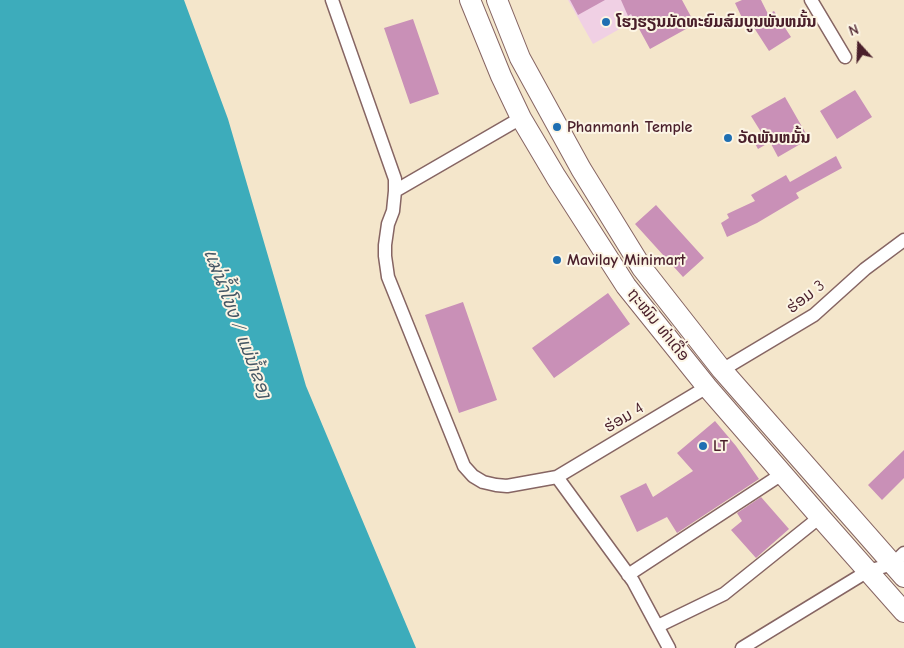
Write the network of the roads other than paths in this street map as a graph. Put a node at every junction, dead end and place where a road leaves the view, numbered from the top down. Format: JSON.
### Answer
{"nodes":[{"id":1,"x":332,"y":0,"type":"edge"},
{"id":2,"x":470,"y":0,"type":"edge"},
{"id":3,"x":497,"y":0,"type":"edge"},
{"id":4,"x":811,"y":0,"type":"edge"},
{"id":5,"x":845,"y":57,"type":"dead end"},
{"id":6,"x":521,"y":118,"type":"junction"},
{"id":7,"x":396,"y":191,"type":"junction"},
{"id":8,"x":904,"y":240,"type":"edge"},
{"id":9,"x":722,"y":370,"type":"junction"},
{"id":10,"x":707,"y":386,"type":"junction"},
{"id":11,"x":782,"y":474,"type":"junction"},
{"id":12,"x":557,"y":477,"type":"junction"},
{"id":13,"x":820,"y":517,"type":"junction"},
{"id":14,"x":900,"y":565,"type":"edge"},
{"id":15,"x":868,"y":570,"type":"junction"},
{"id":16,"x":628,"y":575,"type":"junction"},
{"id":17,"x":904,"y":612,"type":"edge"},
{"id":18,"x":658,"y":626,"type":"junction"},
{"id":19,"x":669,"y":648,"type":"edge"},
{"id":20,"x":742,"y":648,"type":"edge"}],
"edges":[{"from":1,"to":7,"type":"street"},
{"from":2,"to":6,"type":"main road","name":"ຖະໝົນ ທ່າເດື່ອ"},
{"from":3,"to":9,"type":"main road","name":"ຖະໝົນ ທ່າເດື່ອ"},
{"from":4,"to":5,"type":"street"},
{"from":6,"to":7,"type":"street"},
{"from":6,"to":10,"type":"main road","name":"ຖະໝົນ ທ່າເດື່ອ"},
{"from":7,"to":12,"type":"street"},
{"from":8,"to":9,"type":"street","name":"ຮ່ອມ 3"},
{"from":9,"to":14,"type":"main road","name":"ຖະໝົນ ທ່າເດື່ອ"},
{"from":10,"to":11,"type":"main road","name":"ຖະໝົນ ທ່າເດື່ອ"},
{"from":10,"to":12,"type":"street","name":"ຮ່ອມ 4"},
{"from":11,"to":13,"type":"main road","name":"ຖະໝົນ ທ່າເດື່ອ"},
{"from":11,"to":16,"type":"street"},
{"from":12,"to":16,"type":"street"},
{"from":13,"to":15,"type":"main road","name":"ຖະໝົນ ທ່າເດື່ອ"},
{"from":13,"to":18,"type":"street"},
{"from":14,"to":15,"type":"street"},
{"from":15,"to":17,"type":"main road","name":"ຖະໝົນ ທ່າເດື່ອ"},
{"from":15,"to":20,"type":"street"},
{"from":16,"to":18,"type":"street"},
{"from":18,"to":19,"type":"street"}]}
